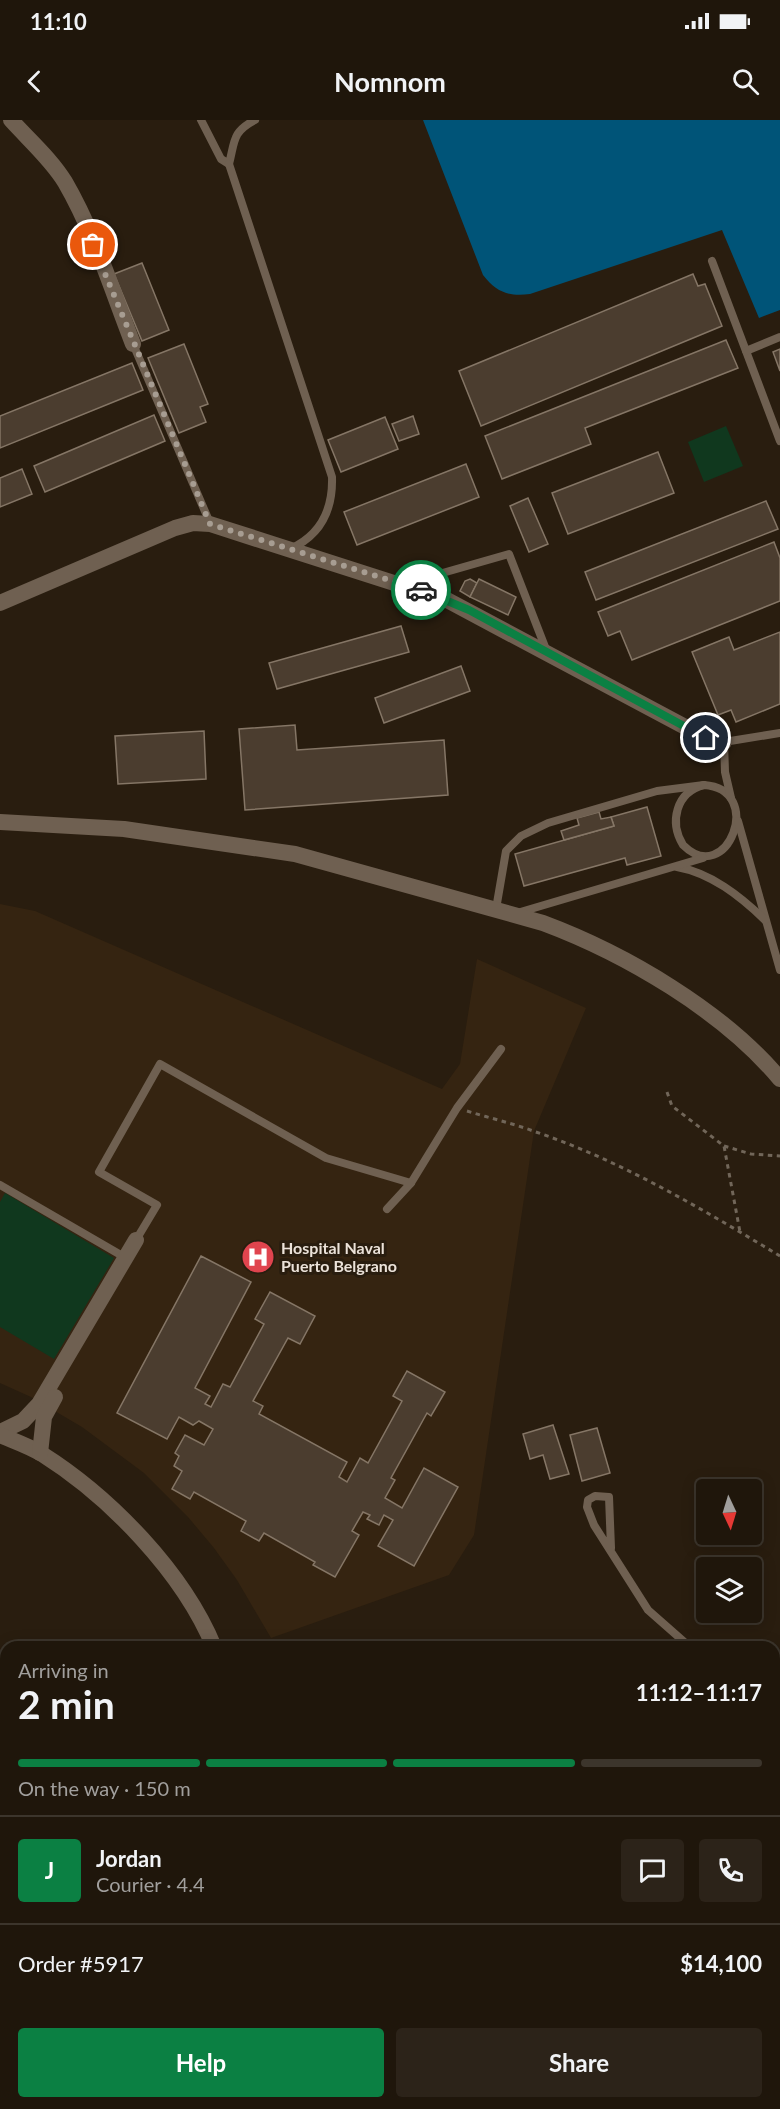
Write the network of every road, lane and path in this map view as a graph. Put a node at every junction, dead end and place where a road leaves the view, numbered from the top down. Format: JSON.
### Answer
{"nodes":[{"id":1,"x":11,"y":120,"type":"edge"},
{"id":2,"x":201,"y":120,"type":"edge"},
{"id":3,"x":255,"y":120,"type":"edge"},
{"id":4,"x":229,"y":164,"type":"junction"},
{"id":5,"x":712,"y":261,"type":"dead end"},
{"id":6,"x":780,"y":337,"type":"edge"},
{"id":7,"x":133,"y":344,"type":"joint"},
{"id":8,"x":746,"y":351,"type":"junction"},
{"id":9,"x":780,"y":441,"type":"edge"},
{"id":10,"x":210,"y":524,"type":"junction"},
{"id":11,"x":289,"y":549,"type":"junction"},
{"id":12,"x":403,"y":584,"type":"junction"},
{"id":13,"x":0,"y":603,"type":"edge"},
{"id":14,"x":547,"y":652,"type":"junction"},
{"id":15,"x":780,"y":734,"type":"edge"},
{"id":16,"x":724,"y":742,"type":"junction"},
{"id":17,"x":704,"y":785,"type":"junction"},
{"id":18,"x":734,"y":805,"type":"junction"},
{"id":19,"x":0,"y":822,"type":"edge"},
{"id":20,"x":708,"y":856,"type":"junction"},
{"id":21,"x":674,"y":866,"type":"junction"},
{"id":22,"x":496,"y":909,"type":"junction"},
{"id":23,"x":514,"y":914,"type":"junction"},
{"id":24,"x":766,"y":921,"type":"junction"},
{"id":25,"x":780,"y":970,"type":"edge"},
{"id":26,"x":501,"y":1049,"type":"dead end"},
{"id":27,"x":780,"y":1079,"type":"edge"},
{"id":28,"x":667,"y":1092,"type":"dead end"},
{"id":29,"x":457,"y":1108,"type":"junction"},
{"id":30,"x":724,"y":1146,"type":"junction"},
{"id":31,"x":780,"y":1156,"type":"edge"},
{"id":32,"x":411,"y":1183,"type":"junction"},
{"id":33,"x":0,"y":1185,"type":"edge"},
{"id":34,"x":387,"y":1209,"type":"dead end"},
{"id":35,"x":740,"y":1232,"type":"junction"},
{"id":36,"x":136,"y":1240,"type":"joint"},
{"id":37,"x":780,"y":1256,"type":"edge"},
{"id":38,"x":126,"y":1258,"type":"junction"},
{"id":39,"x":76,"y":1342,"type":"junction"},
{"id":40,"x":0,"y":1434,"type":"edge"},
{"id":41,"x":40,"y":1453,"type":"junction"},
{"id":42,"x":611,"y":1548,"type":"junction"},
{"id":43,"x":211,"y":1641,"type":"edge"},
{"id":44,"x":683,"y":1641,"type":"edge"}],
"edges":[{"from":1,"to":7,"type":"street"},
{"from":2,"to":4,"type":"lane"},
{"from":3,"to":4,"type":"lane"},
{"from":4,"to":11,"type":"lane"},
{"from":5,"to":8,"type":"lane"},
{"from":6,"to":8,"type":"lane"},
{"from":7,"to":10,"type":"lane"},
{"from":8,"to":9,"type":"lane"},
{"from":10,"to":11,"type":"street"},
{"from":10,"to":13,"type":"street"},
{"from":11,"to":12,"type":"street"},
{"from":12,"to":14,"type":"street"},
{"from":12,"to":14,"type":"lane"},
{"from":14,"to":16,"type":"street"},
{"from":15,"to":16,"type":"lane"},
{"from":16,"to":18,"type":"lane"},
{"from":17,"to":18,"type":"lane"},
{"from":17,"to":20,"type":"lane"},
{"from":17,"to":22,"type":"lane"},
{"from":18,"to":20,"type":"lane"},
{"from":18,"to":24,"type":"lane"},
{"from":19,"to":22,"type":"street"},
{"from":20,"to":21,"type":"lane"},
{"from":21,"to":23,"type":"lane"},
{"from":21,"to":24,"type":"lane"},
{"from":22,"to":23,"type":"street"},
{"from":23,"to":27,"type":"street"},
{"from":24,"to":25,"type":"lane"},
{"from":26,"to":29,"type":"lane"},
{"from":28,"to":30,"type":"path"},
{"from":29,"to":32,"type":"lane"},
{"from":29,"to":35,"type":"path"},
{"from":30,"to":31,"type":"path"},
{"from":30,"to":35,"type":"path"},
{"from":32,"to":34,"type":"lane"},
{"from":32,"to":36,"type":"lane"},
{"from":33,"to":38,"type":"lane"},
{"from":35,"to":37,"type":"path"},
{"from":36,"to":38,"type":"street"},
{"from":38,"to":39,"type":"street"},
{"from":39,"to":40,"type":"street"},
{"from":39,"to":41,"type":"street"},
{"from":40,"to":41,"type":"street"},
{"from":41,"to":43,"type":"street"},
{"from":42,"to":42,"type":"lane"},
{"from":42,"to":44,"type":"lane"}]}
